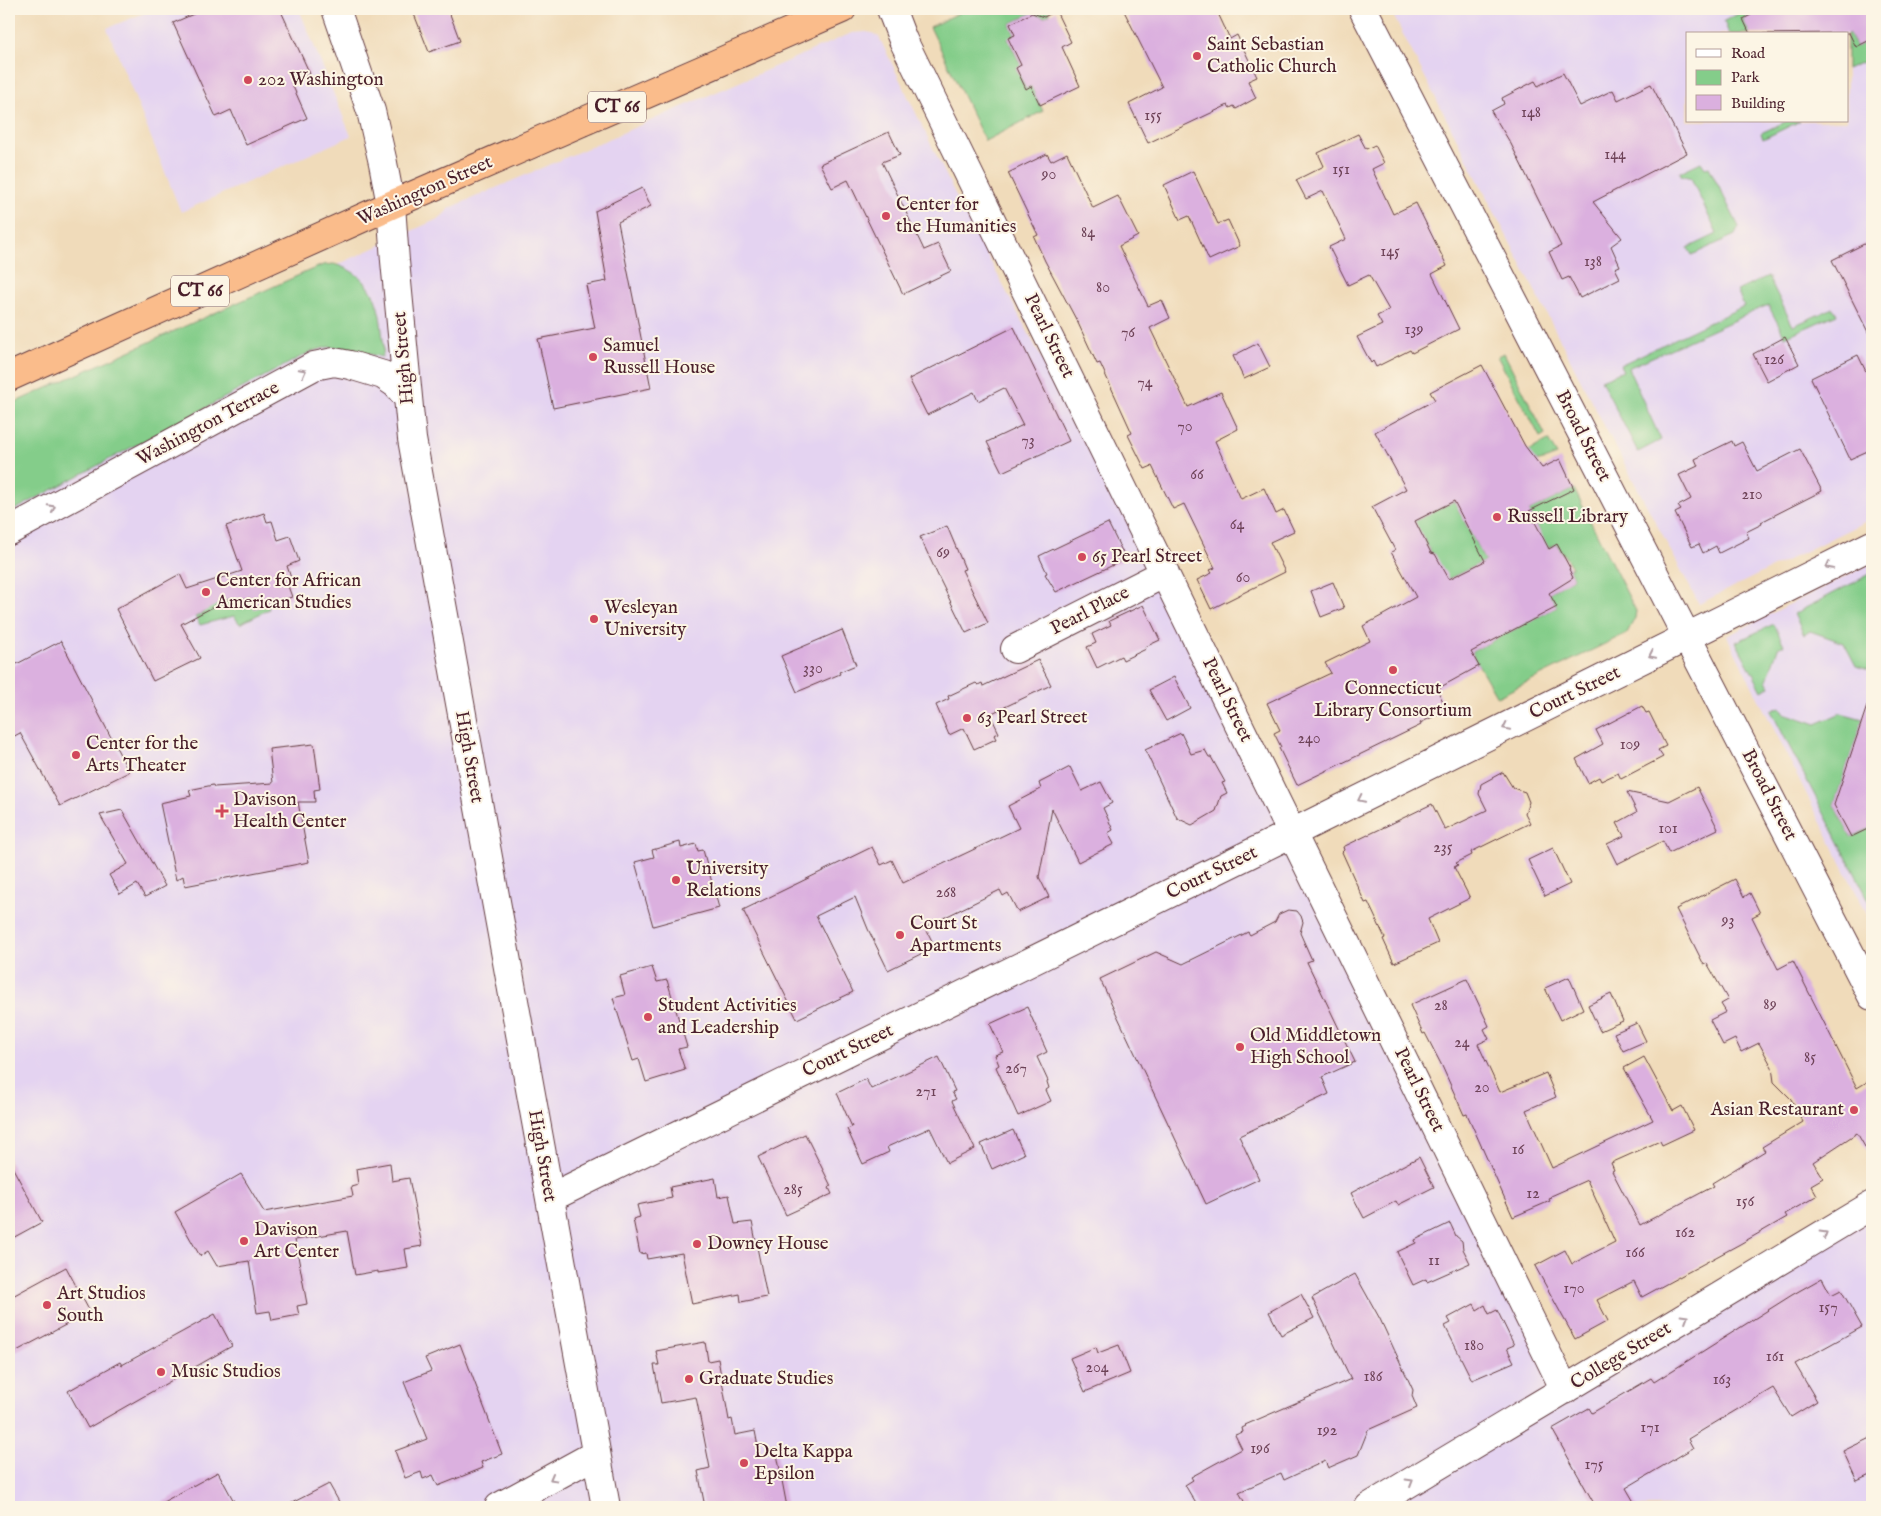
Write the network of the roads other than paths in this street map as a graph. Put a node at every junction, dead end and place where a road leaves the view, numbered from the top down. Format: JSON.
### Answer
{"nodes":[{"id":1,"x":336,"y":9,"type":"edge"},
{"id":2,"x":842,"y":9,"type":"edge"},
{"id":3,"x":891,"y":9,"type":"edge"},
{"id":4,"x":1363,"y":9,"type":"edge"},
{"id":5,"x":391,"y":204,"type":"junction"},
{"id":6,"x":9,"y":377,"type":"edge"},
{"id":7,"x":408,"y":398,"type":"junction"},
{"id":8,"x":9,"y":531,"type":"edge"},
{"id":9,"x":1872,"y":545,"type":"edge"},
{"id":10,"x":1165,"y":572,"type":"junction"},
{"id":11,"x":1687,"y":637,"type":"junction"},
{"id":12,"x":1015,"y":649,"type":"dead end"},
{"id":13,"x":1293,"y":833,"type":"junction"},
{"id":14,"x":1872,"y":996,"type":"edge"},
{"id":15,"x":550,"y":1198,"type":"junction"},
{"id":16,"x":1872,"y":1205,"type":"edge"},
{"id":17,"x":1565,"y":1390,"type":"junction"},
{"id":18,"x":596,"y":1454,"type":"junction"},
{"id":19,"x":499,"y":1507,"type":"edge"},
{"id":20,"x":606,"y":1507,"type":"edge"},
{"id":21,"x":1368,"y":1507,"type":"edge"}],
"edges":[{"from":1,"to":5,"type":"street","name":"High Street"},
{"from":2,"to":5,"type":"highway","name":"Washington Street","number":"CT 66"},
{"from":3,"to":10,"type":"street","name":"Pearl Street"},
{"from":4,"to":11,"type":"street","name":"Broad Street"},
{"from":5,"to":6,"type":"highway","name":"Washington Street","number":"CT 66"},
{"from":5,"to":7,"type":"street","name":"High Street"},
{"from":8,"to":7,"type":"street","name":"Washington Terrace","one_way":true},
{"from":7,"to":15,"type":"street","name":"High Street"},
{"from":9,"to":11,"type":"street","name":"Court Street","one_way":true},
{"from":10,"to":12,"type":"street","name":"Pearl Place"},
{"from":10,"to":13,"type":"street","name":"Pearl Street"},
{"from":11,"to":13,"type":"street","name":"Court Street","one_way":true},
{"from":11,"to":14,"type":"street","name":"Broad Street"},
{"from":13,"to":15,"type":"street","name":"Court Street"},
{"from":13,"to":17,"type":"street","name":"Pearl Street"},
{"from":15,"to":18,"type":"street","name":"High Street"},
{"from":17,"to":16,"type":"street","name":"College Street","one_way":true},
{"from":21,"to":17,"type":"street","name":"College Street","one_way":true},
{"from":18,"to":19,"type":"street","one_way":true},
{"from":18,"to":20,"type":"street","name":"High Street"}]}
